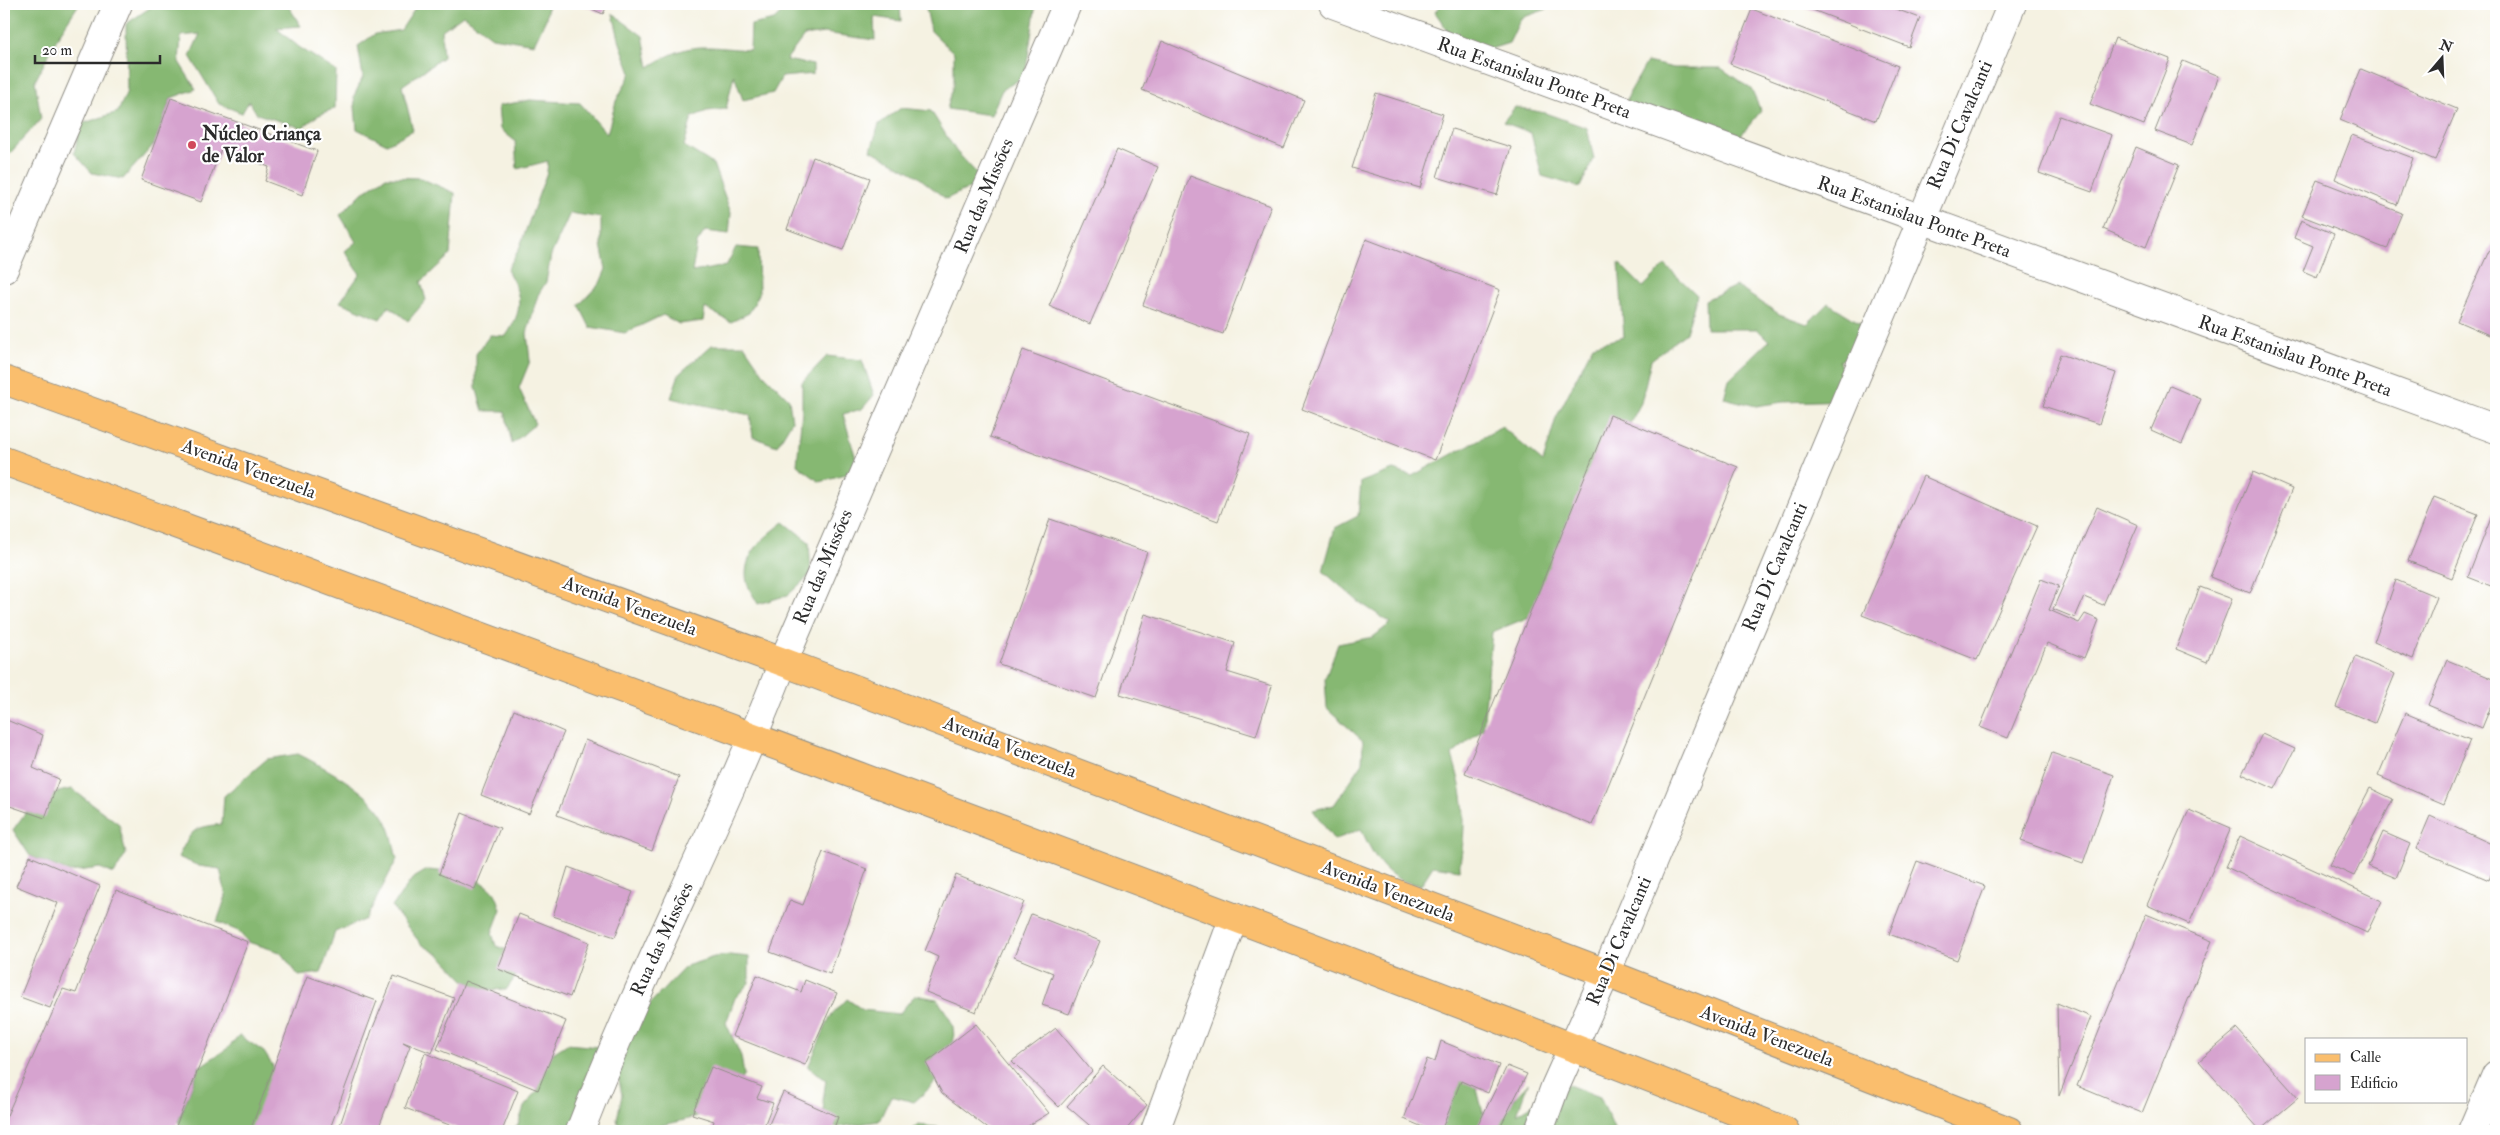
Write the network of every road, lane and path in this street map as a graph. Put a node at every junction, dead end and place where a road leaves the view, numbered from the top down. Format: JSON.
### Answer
{"nodes":[{"id":1,"x":118,"y":4,"type":"edge"},
{"id":2,"x":1067,"y":4,"type":"edge"},
{"id":3,"x":1332,"y":4,"type":"edge"},
{"id":4,"x":2012,"y":4,"type":"edge"},
{"id":5,"x":1920,"y":220,"type":"junction"},
{"id":6,"x":4,"y":269,"type":"edge"},
{"id":7,"x":4,"y":380,"type":"edge"},
{"id":8,"x":2496,"y":429,"type":"edge"},
{"id":9,"x":4,"y":461,"type":"edge"},
{"id":10,"x":782,"y":662,"type":"junction"},
{"id":11,"x":754,"y":736,"type":"junction"},
{"id":12,"x":1234,"y":917,"type":"junction"},
{"id":13,"x":1606,"y":973,"type":"junction"},
{"id":14,"x":1573,"y":1047,"type":"junction"},
{"id":15,"x":2496,"y":1075,"type":"edge"},
{"id":16,"x":580,"y":1131,"type":"edge"},
{"id":17,"x":1155,"y":1131,"type":"edge"},
{"id":18,"x":1539,"y":1131,"type":"edge"},
{"id":19,"x":1786,"y":1131,"type":"edge"},
{"id":20,"x":2009,"y":1131,"type":"edge"},
{"id":21,"x":2472,"y":1131,"type":"edge"}],
"edges":[{"from":1,"to":6,"type":"street"},
{"from":2,"to":10,"type":"street","name":"Rua das Missões"},
{"from":3,"to":5,"type":"street","name":"Rua Estanislau Ponte Preta"},
{"from":4,"to":5,"type":"street","name":"Rua Di Cavalcanti"},
{"from":5,"to":8,"type":"street","name":"Rua Estanislau Ponte Preta"},
{"from":5,"to":13,"type":"street","name":"Rua Di Cavalcanti"},
{"from":7,"to":10,"type":"main road","name":"Avenida Venezuela"},
{"from":9,"to":11,"type":"main road"},
{"from":10,"to":11,"type":"street","name":"Rua das Missões"},
{"from":10,"to":13,"type":"main road","name":"Avenida Venezuela"},
{"from":11,"to":12,"type":"main road"},
{"from":11,"to":16,"type":"street","name":"Rua das Missões"},
{"from":12,"to":14,"type":"main road"},
{"from":12,"to":17,"type":"street"},
{"from":13,"to":14,"type":"street","name":"Rua Di Cavalcanti"},
{"from":13,"to":20,"type":"main road","name":"Avenida Venezuela"},
{"from":14,"to":18,"type":"street","name":"Rua Di Cavalcanti"},
{"from":14,"to":19,"type":"main road"},
{"from":15,"to":21,"type":"street"}]}
